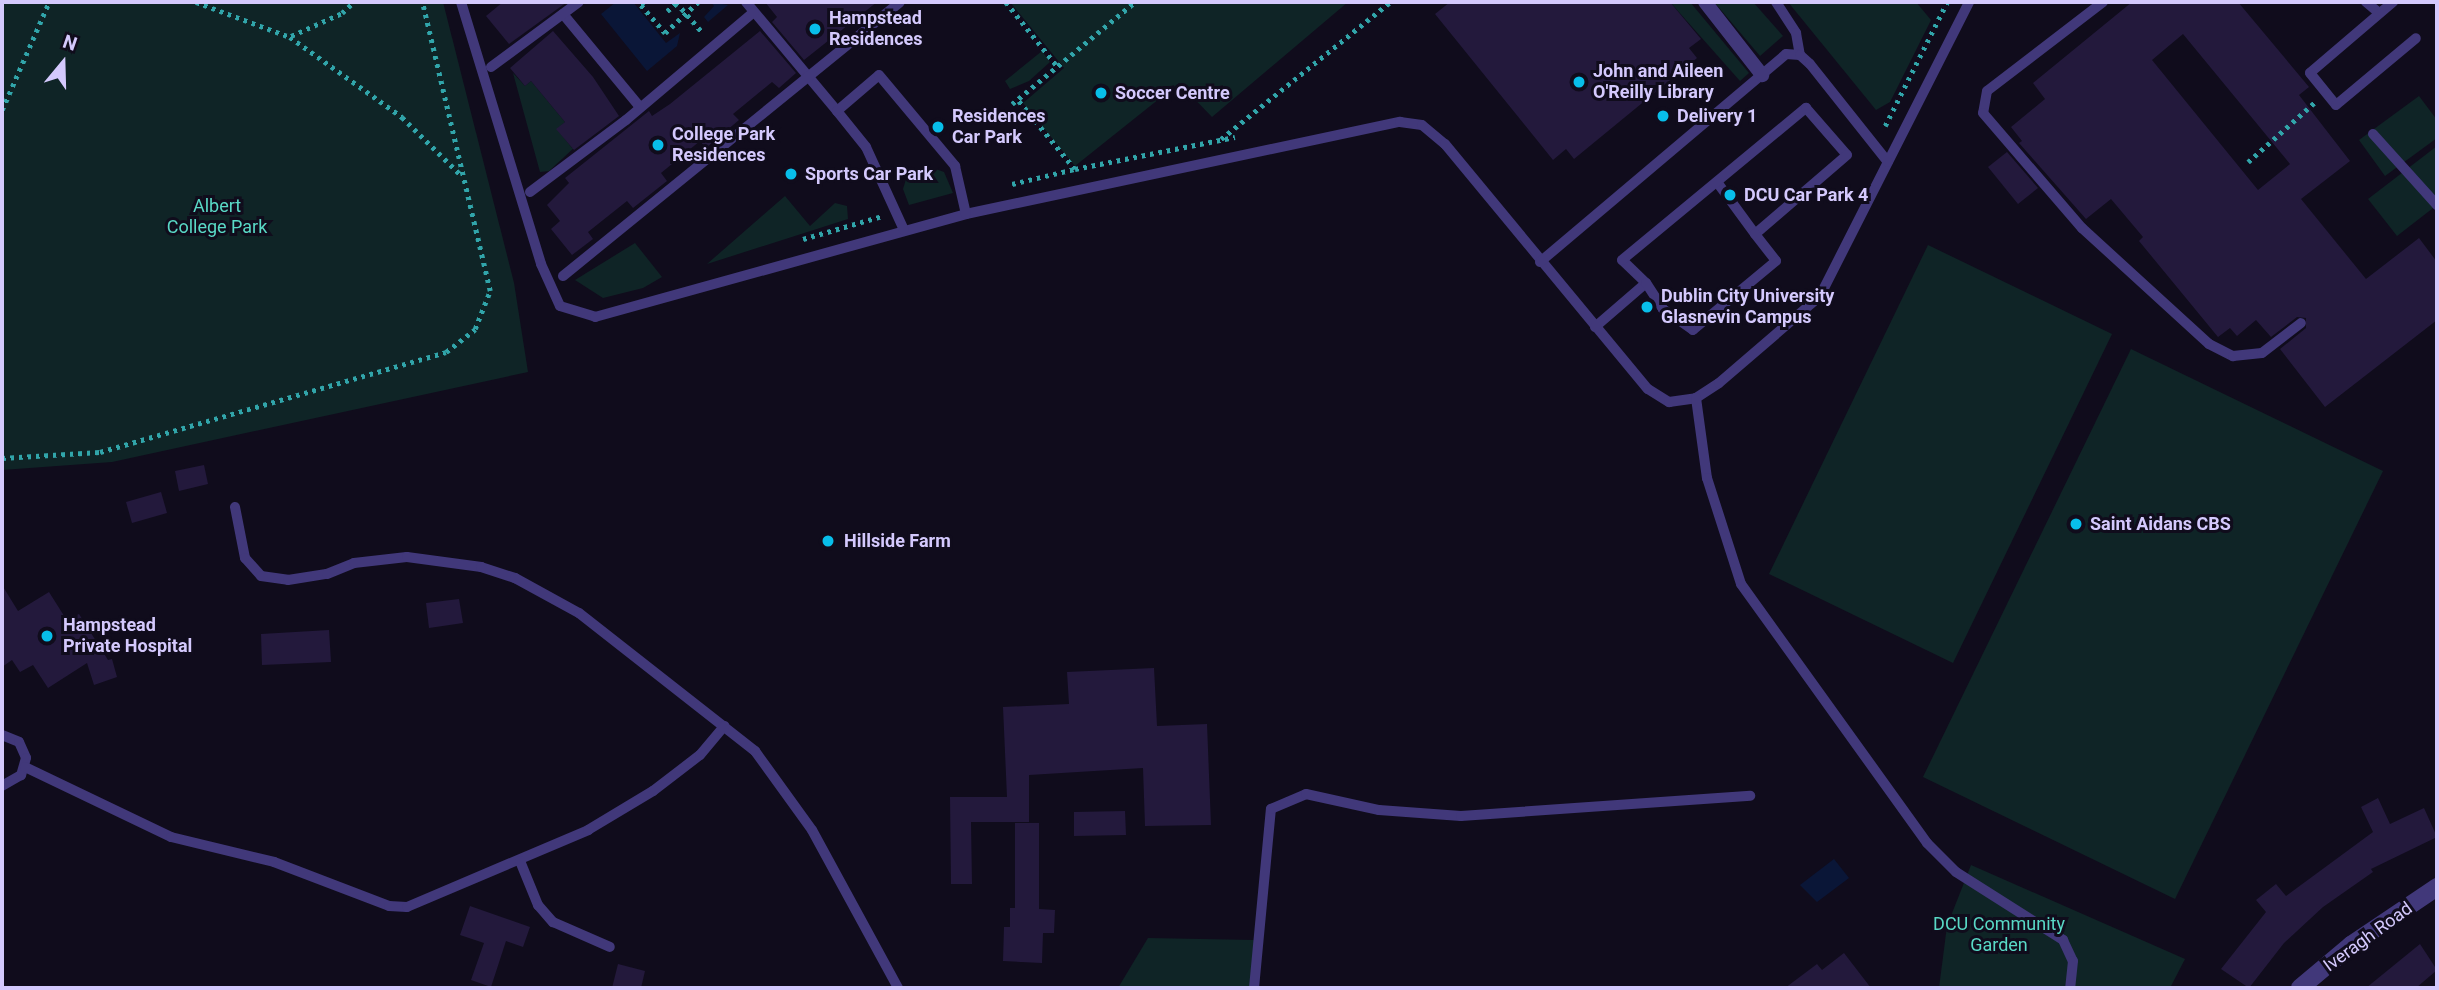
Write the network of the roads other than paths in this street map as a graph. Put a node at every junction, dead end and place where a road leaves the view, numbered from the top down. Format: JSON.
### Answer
{"nodes":[{"id":1,"x":461,"y":2,"type":"edge"},
{"id":2,"x":579,"y":2,"type":"edge"},
{"id":3,"x":746,"y":2,"type":"edge"},
{"id":4,"x":900,"y":2,"type":"edge"},
{"id":5,"x":1705,"y":2,"type":"edge"},
{"id":6,"x":1776,"y":2,"type":"edge"},
{"id":7,"x":1969,"y":2,"type":"edge"},
{"id":8,"x":2103,"y":2,"type":"edge"},
{"id":9,"x":2366,"y":2,"type":"edge"},
{"id":10,"x":2393,"y":2,"type":"edge"},
{"id":11,"x":754,"y":12,"type":"junction"},
{"id":12,"x":2379,"y":13,"type":"junction"},
{"id":13,"x":563,"y":14,"type":"junction"},
{"id":14,"x":2416,"y":38,"type":"dead end"},
{"id":15,"x":1800,"y":55,"type":"junction"},
{"id":16,"x":491,"y":67,"type":"dead end"},
{"id":17,"x":1762,"y":75,"type":"junction"},
{"id":18,"x":811,"y":76,"type":"junction"},
{"id":19,"x":640,"y":107,"type":"junction"},
{"id":20,"x":837,"y":111,"type":"junction"},
{"id":21,"x":2373,"y":134,"type":"dead end"},
{"id":22,"x":1888,"y":162,"type":"junction"},
{"id":23,"x":1717,"y":182,"type":"junction"},
{"id":24,"x":530,"y":192,"type":"dead end"},
{"id":25,"x":2437,"y":205,"type":"edge"},
{"id":26,"x":966,"y":214,"type":"junction"},
{"id":27,"x":904,"y":230,"type":"junction"},
{"id":28,"x":1755,"y":234,"type":"junction"},
{"id":29,"x":1540,"y":262,"type":"junction"},
{"id":30,"x":563,"y":276,"type":"dead end"},
{"id":31,"x":1646,"y":283,"type":"junction"},
{"id":32,"x":2301,"y":323,"type":"dead end"},
{"id":33,"x":1595,"y":327,"type":"junction"},
{"id":34,"x":1696,"y":398,"type":"junction"},
{"id":35,"x":235,"y":507,"type":"dead end"},
{"id":36,"x":724,"y":726,"type":"junction"},
{"id":37,"x":2,"y":735,"type":"edge"},
{"id":38,"x":25,"y":767,"type":"junction"},
{"id":39,"x":2,"y":786,"type":"edge"},
{"id":40,"x":1750,"y":796,"type":"dead end"},
{"id":41,"x":520,"y":861,"type":"junction"},
{"id":42,"x":2437,"y":887,"type":"edge"},
{"id":43,"x":610,"y":947,"type":"dead end"},
{"id":44,"x":898,"y":988,"type":"edge"},
{"id":45,"x":1254,"y":988,"type":"edge"},
{"id":46,"x":2070,"y":988,"type":"edge"},
{"id":47,"x":2301,"y":988,"type":"edge"}],
"edges":[{"from":1,"to":27,"type":"lane"},
{"from":2,"to":13,"type":"lane"},
{"from":3,"to":11,"type":"lane"},
{"from":4,"to":18,"type":"lane"},
{"from":5,"to":17,"type":"street"},
{"from":6,"to":15,"type":"lane"},
{"from":7,"to":22,"type":"lane"},
{"from":8,"to":32,"type":"lane"},
{"from":9,"to":12,"type":"lane"},
{"from":10,"to":12,"type":"lane"},
{"from":11,"to":18,"type":"lane"},
{"from":11,"to":19,"type":"lane"},
{"from":12,"to":14,"type":"lane"},
{"from":13,"to":16,"type":"lane"},
{"from":13,"to":19,"type":"lane"},
{"from":15,"to":17,"type":"lane"},
{"from":15,"to":22,"type":"lane"},
{"from":17,"to":29,"type":"lane"},
{"from":18,"to":20,"type":"lane"},
{"from":18,"to":30,"type":"lane"},
{"from":19,"to":24,"type":"lane"},
{"from":20,"to":26,"type":"lane"},
{"from":20,"to":27,"type":"lane"},
{"from":21,"to":25,"type":"lane"},
{"from":22,"to":34,"type":"lane"},
{"from":23,"to":28,"type":"lane"},
{"from":23,"to":28,"type":"lane"},
{"from":23,"to":31,"type":"lane"},
{"from":26,"to":27,"type":"lane"},
{"from":26,"to":29,"type":"lane"},
{"from":28,"to":31,"type":"lane"},
{"from":29,"to":33,"type":"lane"},
{"from":31,"to":33,"type":"lane"},
{"from":33,"to":34,"type":"lane"},
{"from":34,"to":46,"type":"lane"},
{"from":35,"to":36,"type":"lane"},
{"from":36,"to":41,"type":"lane"},
{"from":36,"to":44,"type":"lane"},
{"from":37,"to":38,"type":"lane"},
{"from":38,"to":39,"type":"lane"},
{"from":38,"to":41,"type":"lane"},
{"from":40,"to":45,"type":"lane"},
{"from":41,"to":43,"type":"lane"},
{"from":42,"to":47,"type":"street","name":"Iveragh Road"}]}
